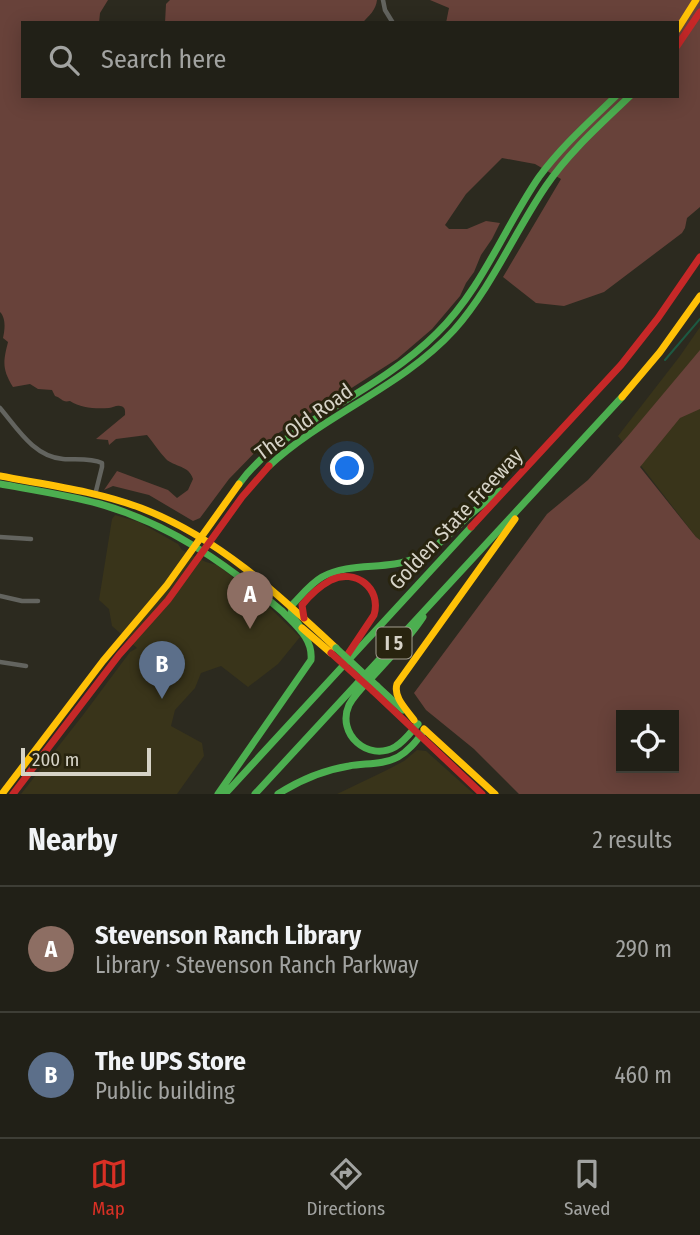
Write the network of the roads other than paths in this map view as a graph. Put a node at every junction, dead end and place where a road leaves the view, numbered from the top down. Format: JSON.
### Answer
{"nodes":[{"id":1,"x":383,"y":0,"type":"edge"},
{"id":2,"x":696,"y":0,"type":"edge"},
{"id":3,"x":700,"y":12,"type":"edge"},
{"id":4,"x":392,"y":21,"type":"edge"},
{"id":5,"x":679,"y":27,"type":"edge"},
{"id":6,"x":679,"y":43,"type":"edge"},
{"id":7,"x":614,"y":98,"type":"edge"},
{"id":8,"x":628,"y":98,"type":"edge"},
{"id":9,"x":700,"y":257,"type":"edge"},
{"id":10,"x":700,"y":296,"type":"edge"},
{"id":11,"x":0,"y":408,"type":"edge"},
{"id":12,"x":0,"y":476,"type":"edge"},
{"id":13,"x":517,"y":479,"type":"junction"},
{"id":14,"x":0,"y":484,"type":"edge"},
{"id":15,"x":533,"y":494,"type":"junction"},
{"id":16,"x":95,"y":495,"type":"junction"},
{"id":17,"x":0,"y":537,"type":"edge"},
{"id":18,"x":200,"y":537,"type":"junction"},
{"id":19,"x":31,"y":539,"type":"dead end"},
{"id":20,"x":209,"y":542,"type":"junction"},
{"id":21,"x":195,"y":544,"type":"junction"},
{"id":22,"x":204,"y":549,"type":"junction"},
{"id":23,"x":438,"y":595,"type":"junction"},
{"id":24,"x":0,"y":596,"type":"edge"},
{"id":25,"x":38,"y":601,"type":"dead end"},
{"id":26,"x":291,"y":606,"type":"junction"},
{"id":27,"x":282,"y":611,"type":"junction"},
{"id":28,"x":301,"y":622,"type":"junction"},
{"id":29,"x":0,"y":662,"type":"edge"},
{"id":30,"x":26,"y":666,"type":"dead end"},
{"id":31,"x":340,"y":669,"type":"junction"},
{"id":32,"x":415,"y":724,"type":"junction"},
{"id":33,"x":423,"y":733,"type":"junction"},
{"id":34,"x":2,"y":794,"type":"edge"},
{"id":35,"x":13,"y":794,"type":"edge"},
{"id":36,"x":218,"y":794,"type":"edge"},
{"id":37,"x":225,"y":794,"type":"edge"},
{"id":38,"x":255,"y":794,"type":"edge"},
{"id":39,"x":278,"y":794,"type":"edge"},
{"id":40,"x":482,"y":794,"type":"edge"},
{"id":41,"x":495,"y":794,"type":"edge"}],
"edges":[{"from":1,"to":4,"type":"street"},
{"from":2,"to":5,"type":"main road"},
{"from":3,"to":6,"type":"main road"},
{"from":7,"to":18,"type":"main road","name":"The Old Road"},
{"from":8,"to":20,"type":"main road","name":"The Old Road"},
{"from":9,"to":13,"type":"main road","name":"Golden State Freeway","number":"I 5"},
{"from":10,"to":15,"type":"main road","name":"Golden State Freeway","number":"I 5"},
{"from":11,"to":16,"type":"street"},
{"from":12,"to":16,"type":"main road"},
{"from":13,"to":26,"type":"main road"},
{"from":13,"to":31,"type":"main road","name":"Golden State Freeway","number":"I 5"},
{"from":14,"to":21,"type":"main road"},
{"from":15,"to":23,"type":"main road","name":"Golden State Freeway","number":"I 5"},
{"from":15,"to":32,"type":"main road"},
{"from":16,"to":18,"type":"main road"},
{"from":17,"to":19,"type":"street"},
{"from":18,"to":20,"type":"main road"},
{"from":18,"to":21,"type":"main road","name":"The Old Road"},
{"from":20,"to":22,"type":"main road","name":"The Old Road"},
{"from":20,"to":26,"type":"main road"},
{"from":21,"to":22,"type":"main road"},
{"from":21,"to":34,"type":"main road","name":"The Old Road"},
{"from":22,"to":27,"type":"main road"},
{"from":22,"to":35,"type":"main road","name":"The Old Road"},
{"from":23,"to":32,"type":"main road"},
{"from":23,"to":38,"type":"main road","name":"Golden State Freeway","number":"I 5"},
{"from":24,"to":25,"type":"street"},
{"from":26,"to":28,"type":"main road"},
{"from":27,"to":28,"type":"main road"},
{"from":27,"to":36,"type":"main road"},
{"from":28,"to":31,"type":"main road"},
{"from":28,"to":32,"type":"main road","bridge":true},
{"from":29,"to":30,"type":"street"},
{"from":31,"to":37,"type":"main road","name":"Golden State Freeway","number":"I 5"},
{"from":32,"to":33,"type":"main road"},
{"from":33,"to":39,"type":"main road"},
{"from":33,"to":40,"type":"main road"},
{"from":33,"to":41,"type":"main road"}]}
